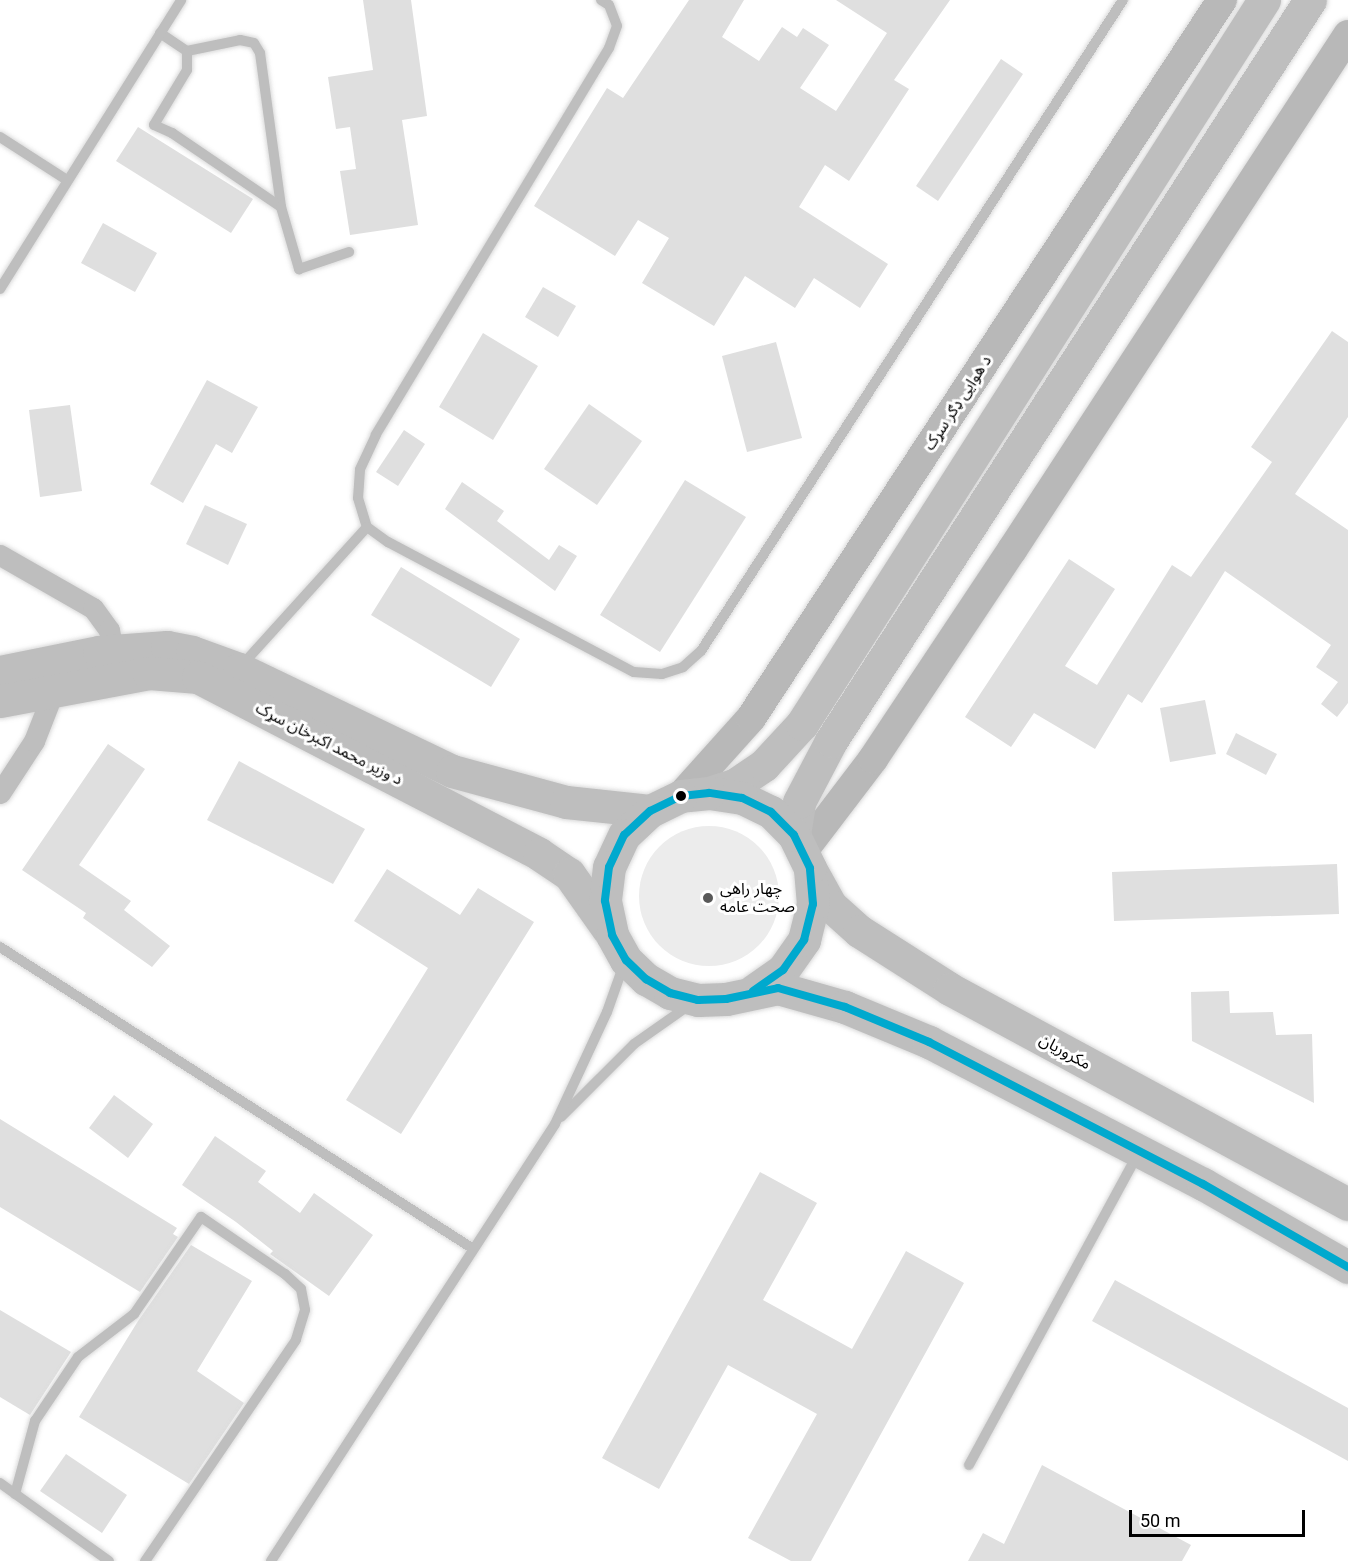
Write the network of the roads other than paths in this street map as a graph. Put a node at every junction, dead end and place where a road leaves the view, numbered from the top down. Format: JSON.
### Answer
{"nodes":[{"id":1,"x":181,"y":0,"type":"edge"},
{"id":2,"x":601,"y":0,"type":"edge"},
{"id":3,"x":1123,"y":0,"type":"edge"},
{"id":4,"x":1222,"y":0,"type":"edge"},
{"id":5,"x":1264,"y":0,"type":"edge"},
{"id":6,"x":1310,"y":0,"type":"edge"},
{"id":7,"x":160,"y":33,"type":"junction"},
{"id":8,"x":1348,"y":35,"type":"edge"},
{"id":9,"x":187,"y":51,"type":"junction"},
{"id":10,"x":0,"y":137,"type":"edge"},
{"id":11,"x":67,"y":180,"type":"junction"},
{"id":12,"x":281,"y":207,"type":"junction"},
{"id":13,"x":348,"y":252,"type":"dead end"},
{"id":14,"x":0,"y":289,"type":"edge"},
{"id":15,"x":367,"y":527,"type":"junction"},
{"id":16,"x":0,"y":555,"type":"edge"},
{"id":17,"x":115,"y":665,"type":"junction"},
{"id":18,"x":239,"y":669,"type":"junction"},
{"id":19,"x":0,"y":672,"type":"edge"},
{"id":20,"x":54,"y":690,"type":"junction"},
{"id":21,"x":0,"y":701,"type":"edge"},
{"id":22,"x":0,"y":793,"type":"edge"},
{"id":23,"x":695,"y":794,"type":"junction"},
{"id":24,"x":650,"y":811,"type":"junction"},
{"id":25,"x":802,"y":851,"type":"junction"},
{"id":26,"x":0,"y":946,"type":"edge"},
{"id":27,"x":619,"y":947,"type":"junction"},
{"id":28,"x":753,"y":991,"type":"junction"},
{"id":29,"x":698,"y":1000,"type":"junction"},
{"id":30,"x":555,"y":1124,"type":"junction"},
{"id":31,"x":1140,"y":1151,"type":"junction"},
{"id":32,"x":1348,"y":1204,"type":"edge"},
{"id":33,"x":472,"y":1248,"type":"junction"},
{"id":34,"x":1348,"y":1267,"type":"edge"},
{"id":35,"x":969,"y":1465,"type":"dead end"},
{"id":36,"x":0,"y":1484,"type":"edge"},
{"id":37,"x":15,"y":1494,"type":"junction"},
{"id":38,"x":109,"y":1561,"type":"edge"},
{"id":39,"x":144,"y":1561,"type":"edge"},
{"id":40,"x":271,"y":1561,"type":"edge"}],
"edges":[{"from":1,"to":7,"type":"lane"},
{"from":2,"to":15,"type":"lane"},
{"from":3,"to":15,"type":"lane"},
{"from":4,"to":23,"type":"main road","name":"د هوایی ډګر سړک"},
{"from":5,"to":23,"type":"main road"},
{"from":6,"to":25,"type":"main road"},
{"from":7,"to":9,"type":"lane"},
{"from":7,"to":11,"type":"lane"},
{"from":8,"to":25,"type":"main road"},
{"from":9,"to":12,"type":"lane"},
{"from":9,"to":12,"type":"lane"},
{"from":10,"to":11,"type":"lane"},
{"from":11,"to":14,"type":"lane"},
{"from":12,"to":13,"type":"lane"},
{"from":15,"to":18,"type":"lane"},
{"from":16,"to":17,"type":"street"},
{"from":17,"to":18,"type":"main road","name":"د وزیر محمد اکبرخان سړک"},
{"from":17,"to":19,"type":"main road","name":"د وزیر محمد اکبرخان سړک"},
{"from":17,"to":20,"type":"main road","name":"د وزیر محمد اکبرخان سړک"},
{"from":17,"to":27,"type":"main road","name":"د وزیر محمد اکبرخان سړک"},
{"from":18,"to":24,"type":"main road","name":"د وزیر محمد اکبرخان سړک"},
{"from":20,"to":21,"type":"main road","name":"د وزیر محمد اکبرخان سړک"},
{"from":20,"to":22,"type":"street"},
{"from":23,"to":24,"type":"main road"},
{"from":23,"to":25,"type":"main road"},
{"from":24,"to":27,"type":"main road"},
{"from":25,"to":28,"type":"main road"},
{"from":25,"to":32,"type":"main road","name":"مکروریان"},
{"from":26,"to":33,"type":"lane"},
{"from":27,"to":29,"type":"main road"},
{"from":27,"to":30,"type":"lane"},
{"from":28,"to":29,"type":"main road"},
{"from":28,"to":31,"type":"main road"},
{"from":29,"to":30,"type":"lane"},
{"from":30,"to":33,"type":"lane"},
{"from":31,"to":34,"type":"main road"},
{"from":31,"to":35,"type":"lane"},
{"from":33,"to":40,"type":"lane"},
{"from":36,"to":37,"type":"lane"},
{"from":37,"to":38,"type":"lane"},
{"from":37,"to":39,"type":"lane"}]}
